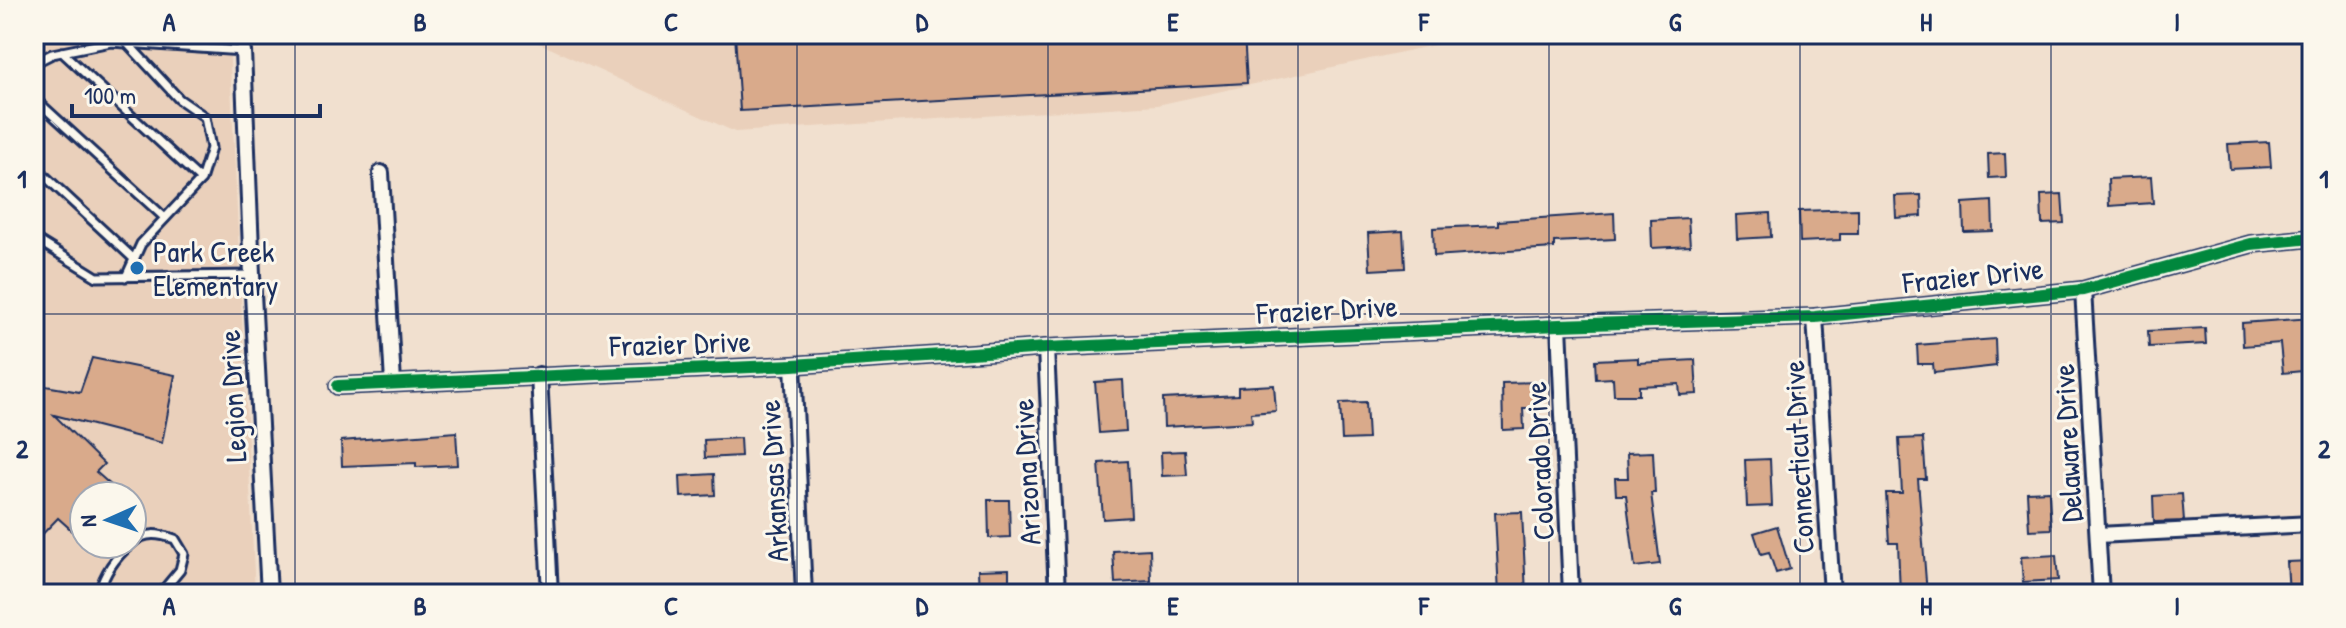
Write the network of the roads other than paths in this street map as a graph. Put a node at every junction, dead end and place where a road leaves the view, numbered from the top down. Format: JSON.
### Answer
{"nodes":[{"id":1,"x":246,"y":34,"type":"edge"},
{"id":2,"x":1290,"y":34,"type":"edge"},
{"id":3,"x":1299,"y":34,"type":"edge"},
{"id":4,"x":129,"y":45,"type":"junction"},
{"id":5,"x":243,"y":51,"type":"junction"},
{"id":6,"x":62,"y":52,"type":"junction"},
{"id":7,"x":34,"y":63,"type":"edge"},
{"id":8,"x":34,"y":98,"type":"edge"},
{"id":9,"x":34,"y":166,"type":"edge"},
{"id":10,"x":381,"y":173,"type":"dead end"},
{"id":11,"x":201,"y":180,"type":"junction"},
{"id":12,"x":165,"y":218,"type":"junction"},
{"id":13,"x":34,"y":238,"type":"edge"},
{"id":14,"x":2312,"y":238,"type":"edge"},
{"id":15,"x":134,"y":259,"type":"junction"},
{"id":16,"x":252,"y":275,"type":"junction"},
{"id":17,"x":126,"y":277,"type":"junction"},
{"id":18,"x":2083,"y":290,"type":"junction"},
{"id":19,"x":1815,"y":317,"type":"junction"},
{"id":20,"x":1559,"y":325,"type":"junction"},
{"id":21,"x":1046,"y":348,"type":"junction"},
{"id":22,"x":793,"y":365,"type":"junction"},
{"id":23,"x":539,"y":375,"type":"junction"},
{"id":24,"x":393,"y":383,"type":"junction"},
{"id":25,"x":338,"y":386,"type":"dead end"},
{"id":26,"x":2312,"y":524,"type":"edge"},
{"id":27,"x":148,"y":535,"type":"edge"},
{"id":28,"x":2098,"y":535,"type":"junction"},
{"id":29,"x":114,"y":560,"type":"edge"},
{"id":30,"x":98,"y":594,"type":"edge"},
{"id":31,"x":160,"y":594,"type":"edge"},
{"id":32,"x":269,"y":594,"type":"edge"},
{"id":33,"x":550,"y":594,"type":"edge"},
{"id":34,"x":804,"y":594,"type":"edge"},
{"id":35,"x":1057,"y":594,"type":"edge"},
{"id":36,"x":1571,"y":594,"type":"edge"},
{"id":37,"x":1832,"y":594,"type":"edge"},
{"id":38,"x":2101,"y":594,"type":"edge"}],
"edges":[{"from":1,"to":5,"type":"lane"},
{"from":2,"to":3,"type":"lane"},
{"from":4,"to":5,"type":"lane"},
{"from":4,"to":6,"type":"lane"},
{"from":4,"to":11,"type":"lane"},
{"from":5,"to":16,"type":"street","name":"Legion Drive"},
{"from":6,"to":7,"type":"lane"},
{"from":6,"to":11,"type":"lane"},
{"from":8,"to":12,"type":"lane"},
{"from":9,"to":15,"type":"lane"},
{"from":10,"to":24,"type":"street"},
{"from":11,"to":12,"type":"lane"},
{"from":12,"to":15,"type":"lane"},
{"from":13,"to":17,"type":"lane"},
{"from":14,"to":18,"type":"street","name":"Frazier Drive"},
{"from":15,"to":17,"type":"lane"},
{"from":16,"to":17,"type":"lane"},
{"from":16,"to":32,"type":"street","name":"Legion Drive"},
{"from":18,"to":19,"type":"street","name":"Frazier Drive"},
{"from":18,"to":28,"type":"street","name":"Delaware Drive"},
{"from":19,"to":20,"type":"street","name":"Frazier Drive"},
{"from":19,"to":37,"type":"street","name":"Connecticut Drive"},
{"from":20,"to":21,"type":"street","name":"Frazier Drive"},
{"from":20,"to":36,"type":"street","name":"Colorado Drive"},
{"from":21,"to":22,"type":"street","name":"Frazier Drive"},
{"from":21,"to":35,"type":"street","name":"Arizona Drive"},
{"from":22,"to":23,"type":"street","name":"Frazier Drive"},
{"from":22,"to":34,"type":"street","name":"Arkansas Drive"},
{"from":23,"to":24,"type":"street","name":"Frazier Drive"},
{"from":23,"to":33,"type":"street"},
{"from":24,"to":25,"type":"street","name":"Frazier Drive"},
{"from":26,"to":28,"type":"street"},
{"from":27,"to":31,"type":"lane"},
{"from":28,"to":38,"type":"street","name":"Delaware Drive"},
{"from":29,"to":30,"type":"lane"}]}
